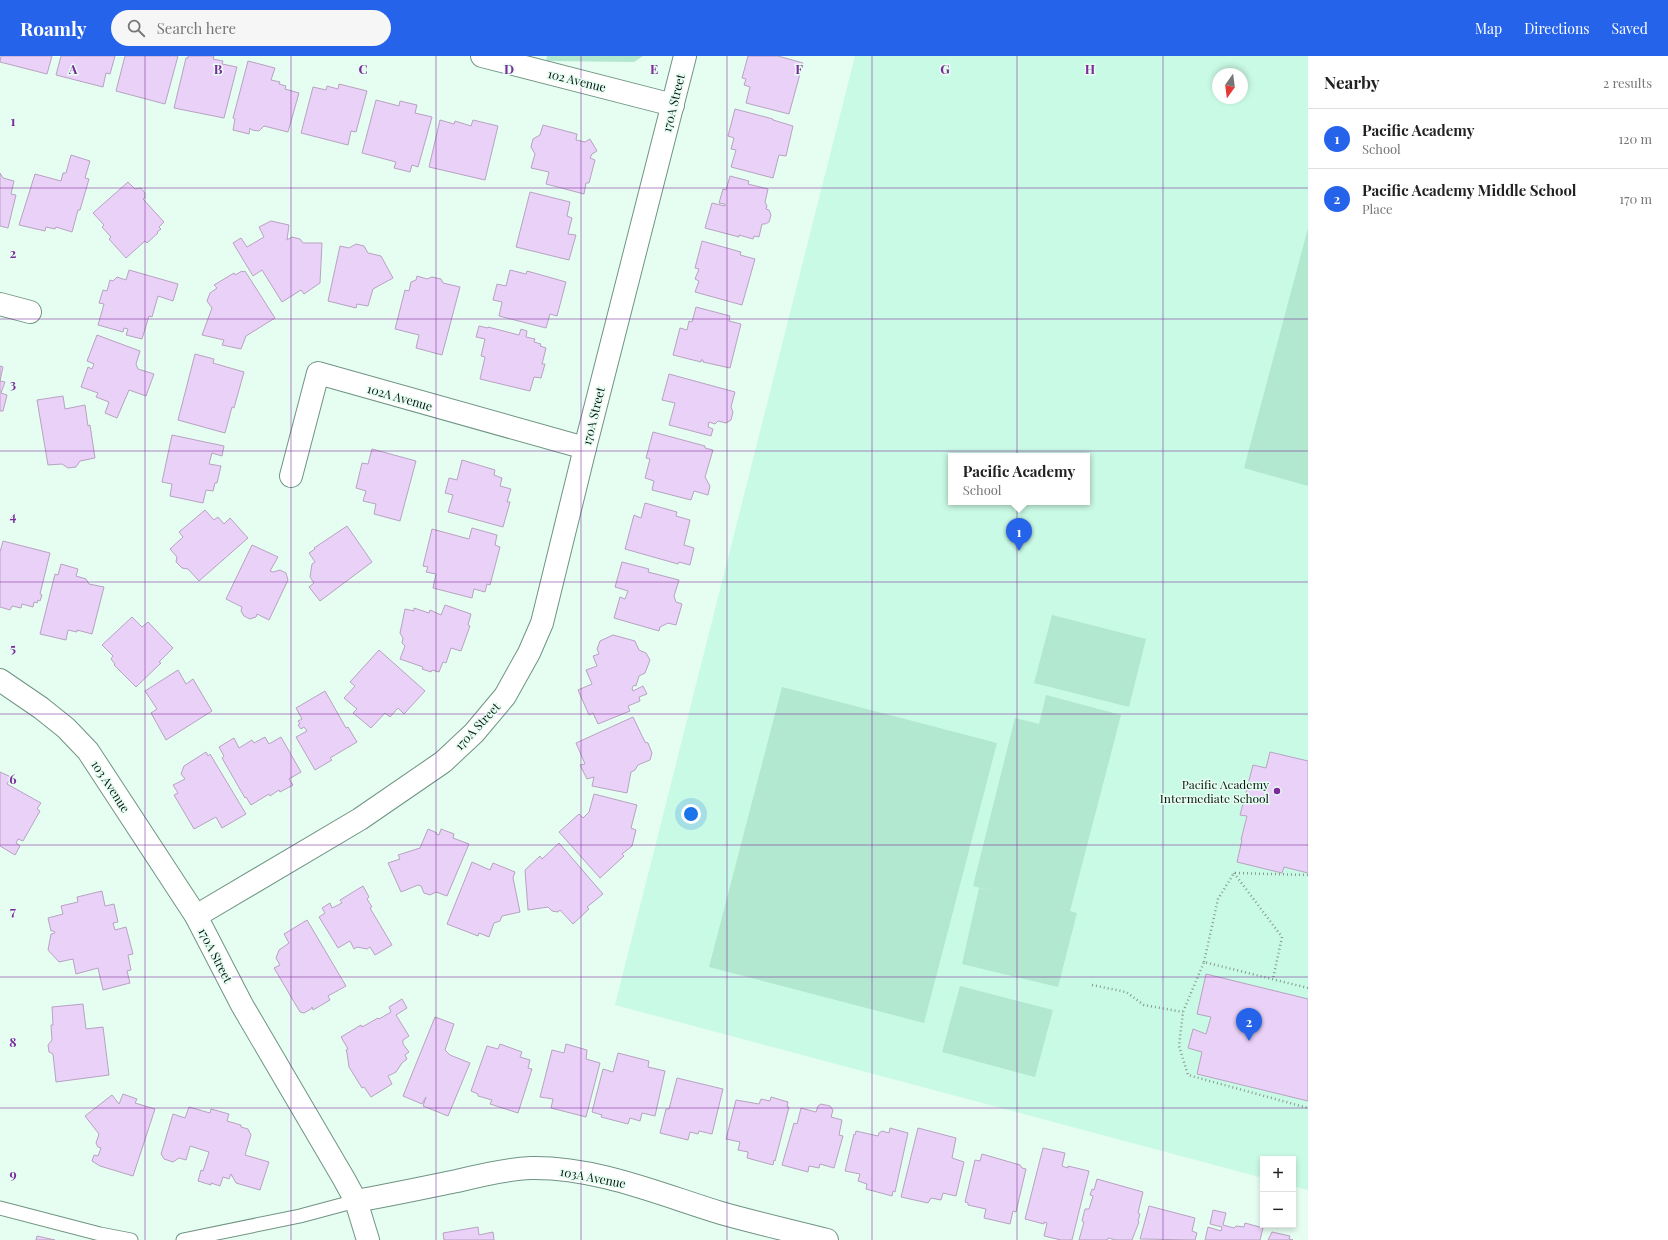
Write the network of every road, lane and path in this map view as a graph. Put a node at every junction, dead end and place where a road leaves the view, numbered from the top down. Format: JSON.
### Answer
{"nodes":[{"id":1,"x":482,"y":56,"type":"edge"},
{"id":2,"x":685,"y":56,"type":"edge"},
{"id":3,"x":672,"y":105,"type":"junction"},
{"id":4,"x":0,"y":304,"type":"edge"},
{"id":5,"x":30,"y":312,"type":"dead end"},
{"id":6,"x":585,"y":448,"type":"junction"},
{"id":7,"x":291,"y":476,"type":"dead end"},
{"id":8,"x":0,"y":680,"type":"edge"},
{"id":9,"x":1234,"y":873,"type":"junction"},
{"id":10,"x":1308,"y":875,"type":"edge"},
{"id":11,"x":196,"y":916,"type":"junction"},
{"id":12,"x":1204,"y":962,"type":"junction"},
{"id":13,"x":1273,"y":979,"type":"junction"},
{"id":14,"x":1092,"y":985,"type":"dead end"},
{"id":15,"x":1308,"y":988,"type":"edge"},
{"id":16,"x":1182,"y":1012,"type":"junction"},
{"id":17,"x":1308,"y":1108,"type":"edge"},
{"id":18,"x":356,"y":1201,"type":"junction"},
{"id":19,"x":0,"y":1208,"type":"edge"},
{"id":20,"x":131,"y":1240,"type":"edge"},
{"id":21,"x":183,"y":1240,"type":"edge"},
{"id":22,"x":368,"y":1240,"type":"edge"},
{"id":23,"x":827,"y":1240,"type":"edge"}],
"edges":[{"from":1,"to":3,"type":"street","name":"102 Avenue"},
{"from":2,"to":3,"type":"street","name":"170A Street"},
{"from":3,"to":6,"type":"street","name":"170A Street"},
{"from":4,"to":5,"type":"street"},
{"from":6,"to":7,"type":"street","name":"102A Avenue"},
{"from":6,"to":11,"type":"street","name":"170A Street"},
{"from":8,"to":11,"type":"street","name":"103 Avenue"},
{"from":9,"to":10,"type":"path"},
{"from":9,"to":12,"type":"path"},
{"from":9,"to":13,"type":"path"},
{"from":11,"to":18,"type":"street","name":"170A Street"},
{"from":12,"to":13,"type":"path"},
{"from":12,"to":16,"type":"path"},
{"from":13,"to":15,"type":"path"},
{"from":14,"to":16,"type":"path"},
{"from":16,"to":17,"type":"path"},
{"from":18,"to":21,"type":"lane"},
{"from":18,"to":22,"type":"street","name":"170A Street"},
{"from":18,"to":23,"type":"street","name":"103A Avenue"},
{"from":19,"to":20,"type":"lane"}]}
